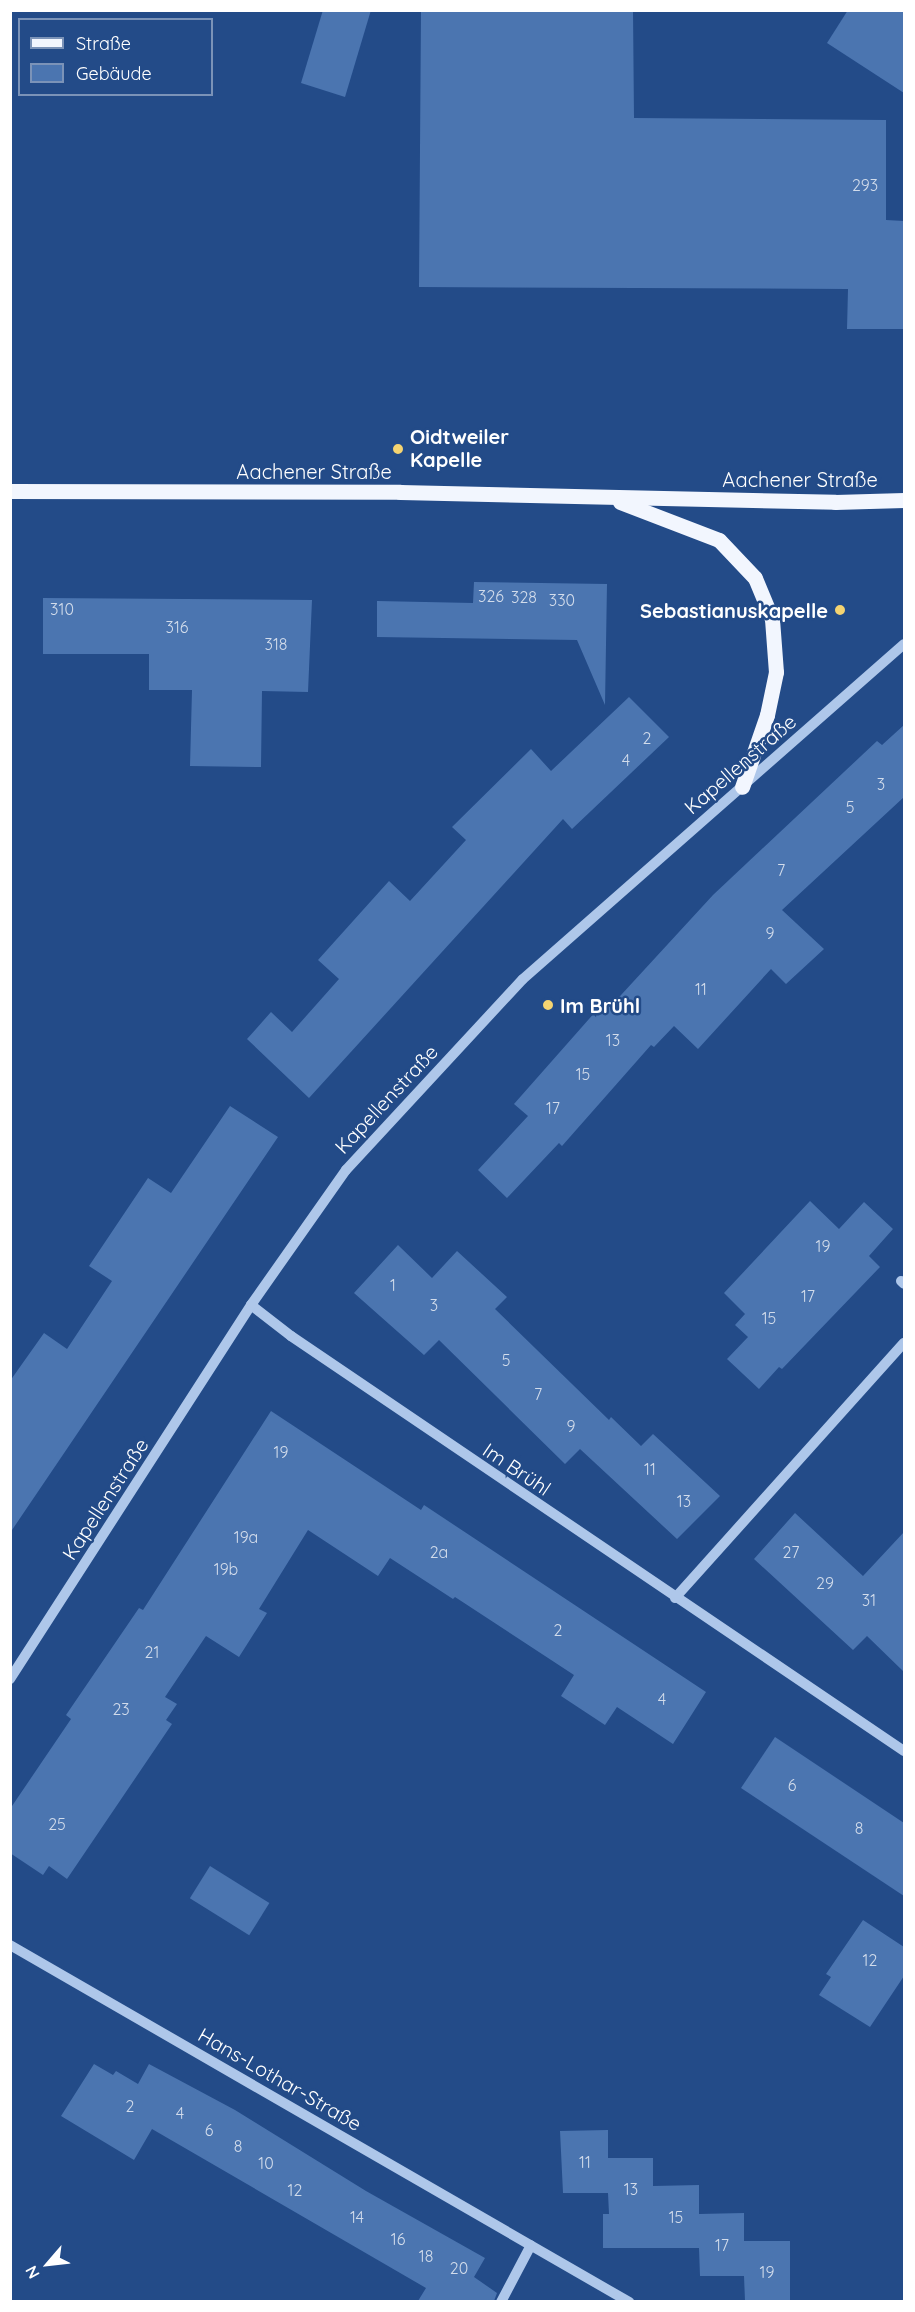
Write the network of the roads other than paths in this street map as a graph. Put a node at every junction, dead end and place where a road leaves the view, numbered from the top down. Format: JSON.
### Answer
{"nodes":[{"id":1,"x":10,"y":491,"type":"edge"},
{"id":2,"x":606,"y":497,"type":"junction"},
{"id":3,"x":904,"y":500,"type":"edge"},
{"id":4,"x":904,"y":644,"type":"edge"},
{"id":5,"x":742,"y":786,"type":"junction"},
{"id":6,"x":251,"y":1305,"type":"junction"},
{"id":7,"x":904,"y":1342,"type":"edge"},
{"id":8,"x":675,"y":1598,"type":"junction"},
{"id":9,"x":10,"y":1679,"type":"edge"},
{"id":10,"x":904,"y":1751,"type":"edge"},
{"id":11,"x":10,"y":1945,"type":"edge"},
{"id":12,"x":531,"y":2245,"type":"junction"},
{"id":13,"x":501,"y":2301,"type":"edge"},
{"id":14,"x":629,"y":2301,"type":"edge"}],
"edges":[{"from":1,"to":2,"type":"main road","name":"Aachener Straße"},
{"from":2,"to":3,"type":"main road","name":"Aachener Straße"},
{"from":2,"to":5,"type":"main road"},
{"from":4,"to":5,"type":"street","name":"Kapellenstraße"},
{"from":5,"to":6,"type":"street","name":"Kapellenstraße"},
{"from":6,"to":8,"type":"street","name":"Im Brühl"},
{"from":6,"to":9,"type":"street","name":"Kapellenstraße"},
{"from":7,"to":8,"type":"street"},
{"from":8,"to":10,"type":"street","name":"Im Brühl"},
{"from":11,"to":12,"type":"street","name":"Hans-Lothar-Straße"},
{"from":12,"to":13,"type":"street"},
{"from":12,"to":14,"type":"street","name":"Hans-Lothar-Straße"}]}
